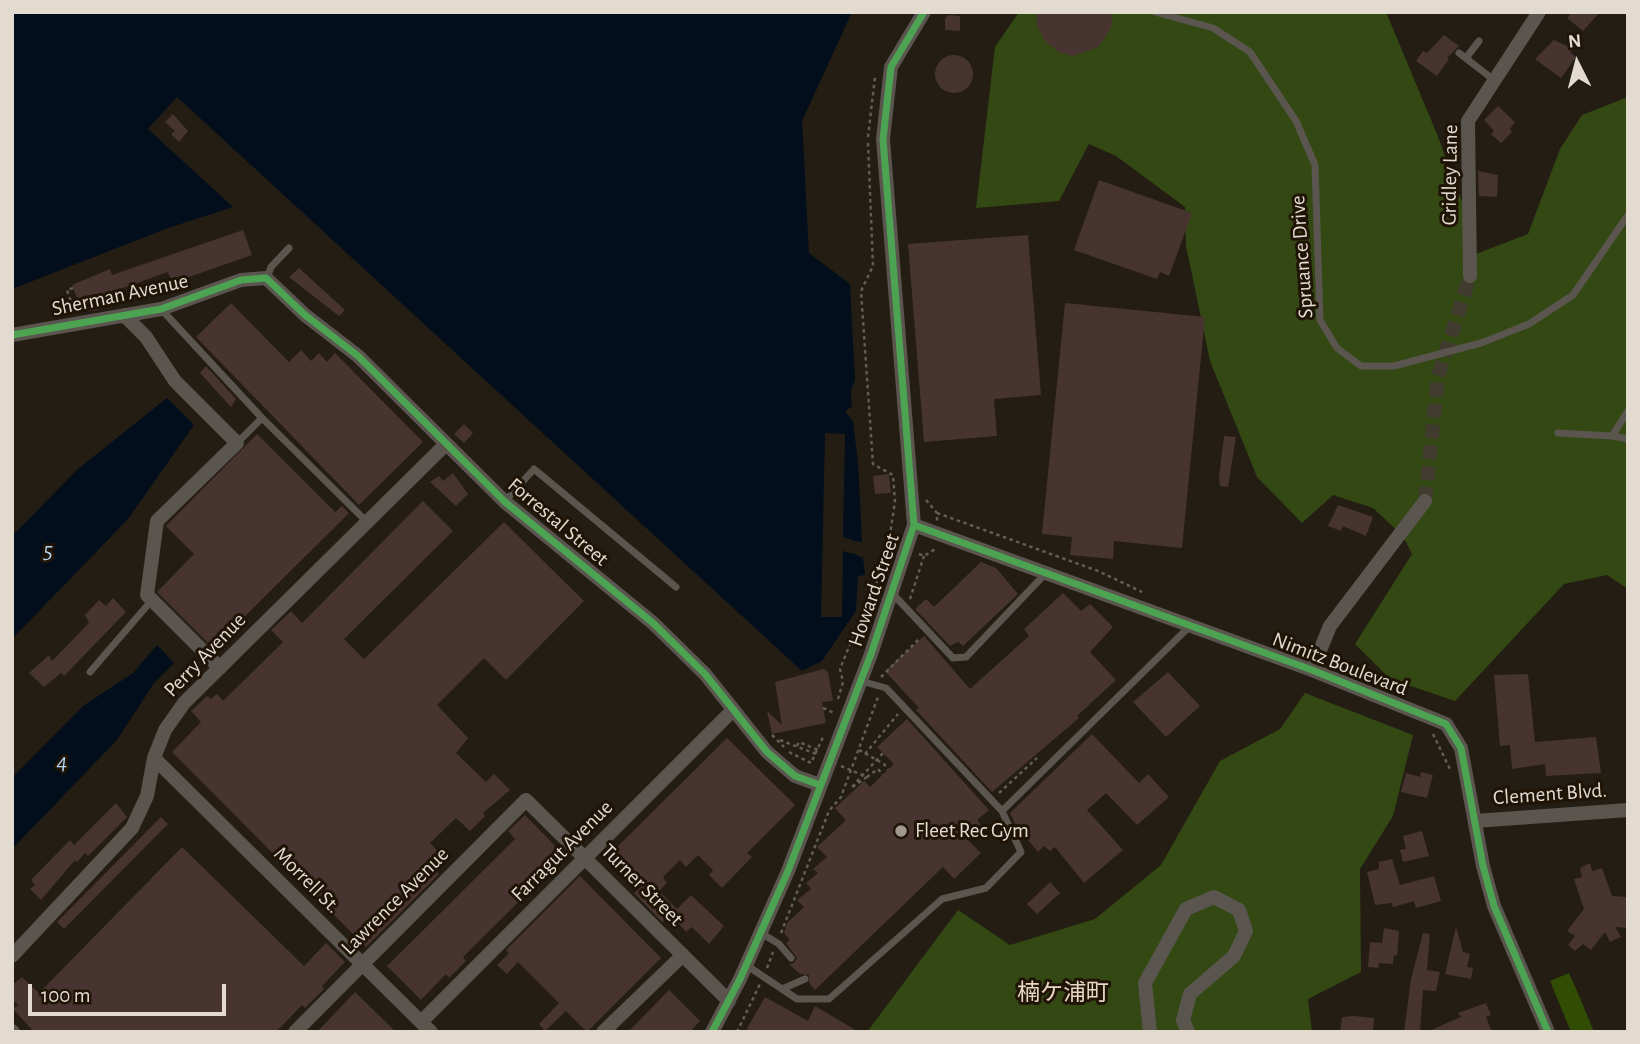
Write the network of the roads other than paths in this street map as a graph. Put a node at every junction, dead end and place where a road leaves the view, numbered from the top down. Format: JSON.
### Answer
{"nodes":[{"id":1,"x":924,"y":12,"type":"edge"},
{"id":2,"x":1155,"y":12,"type":"edge"},
{"id":3,"x":1539,"y":12,"type":"edge"},
{"id":4,"x":1479,"y":41,"type":"dead end"},
{"id":5,"x":1495,"y":81,"type":"junction"},
{"id":6,"x":1628,"y":215,"type":"edge"},
{"id":7,"x":289,"y":248,"type":"dead end"},
{"id":8,"x":1470,"y":275,"type":"tunnel mouth"},
{"id":9,"x":270,"y":280,"type":"junction"},
{"id":10,"x":161,"y":309,"type":"junction"},
{"id":11,"x":124,"y":315,"type":"junction"},
{"id":12,"x":12,"y":335,"type":"edge"},
{"id":13,"x":1628,"y":411,"type":"edge"},
{"id":14,"x":262,"y":418,"type":"junction"},
{"id":15,"x":1558,"y":433,"type":"dead end"},
{"id":16,"x":1612,"y":436,"type":"junction"},
{"id":17,"x":1628,"y":439,"type":"edge"},
{"id":18,"x":237,"y":443,"type":"junction"},
{"id":19,"x":446,"y":445,"type":"junction"},
{"id":20,"x":1425,"y":501,"type":"tunnel mouth"},
{"id":21,"x":505,"y":502,"type":"junction"},
{"id":22,"x":367,"y":523,"type":"junction"},
{"id":23,"x":914,"y":525,"type":"junction"},
{"id":24,"x":1046,"y":573,"type":"junction"},
{"id":25,"x":676,"y":587,"type":"dead end"},
{"id":26,"x":892,"y":593,"type":"junction"},
{"id":27,"x":153,"y":600,"type":"junction"},
{"id":28,"x":1190,"y":626,"type":"junction"},
{"id":29,"x":220,"y":668,"type":"junction"},
{"id":30,"x":1312,"y":670,"type":"junction"},
{"id":31,"x":90,"y":672,"type":"dead end"},
{"id":32,"x":860,"y":681,"type":"junction"},
{"id":33,"x":733,"y":710,"type":"junction"},
{"id":34,"x":154,"y":758,"type":"junction"},
{"id":35,"x":820,"y":785,"type":"junction"},
{"id":36,"x":526,"y":800,"type":"joint"},
{"id":37,"x":1628,"y":810,"type":"edge"},
{"id":38,"x":1002,"y":811,"type":"junction"},
{"id":39,"x":1475,"y":821,"type":"junction"},
{"id":40,"x":585,"y":858,"type":"junction"},
{"id":41,"x":760,"y":933,"type":"junction"},
{"id":42,"x":683,"y":955,"type":"junction"},
{"id":43,"x":12,"y":956,"type":"edge"},
{"id":44,"x":791,"y":958,"type":"dead end"},
{"id":45,"x":362,"y":964,"type":"junction"},
{"id":46,"x":746,"y":965,"type":"junction"},
{"id":47,"x":805,"y":979,"type":"dead end"},
{"id":48,"x":782,"y":989,"type":"junction"},
{"id":49,"x":729,"y":1001,"type":"junction"},
{"id":50,"x":426,"y":1027,"type":"edge"},
{"id":51,"x":295,"y":1032,"type":"edge"},
{"id":52,"x":603,"y":1032,"type":"edge"},
{"id":53,"x":712,"y":1032,"type":"edge"},
{"id":54,"x":1150,"y":1032,"type":"edge"},
{"id":55,"x":1188,"y":1032,"type":"edge"},
{"id":56,"x":1548,"y":1032,"type":"edge"}],
"edges":[{"from":1,"to":23,"type":"street","name":"Howard Street"},
{"from":2,"to":6,"type":"lane","name":"Spruance Drive"},
{"from":3,"to":5,"type":"street","name":"Gridley Lane"},
{"from":4,"to":5,"type":"lane"},
{"from":5,"to":8,"type":"street","name":"Gridley Lane"},
{"from":7,"to":9,"type":"lane"},
{"from":9,"to":10,"type":"street","name":"Sherman Avenue"},
{"from":9,"to":19,"type":"street","name":"Forrestal Street"},
{"from":10,"to":11,"type":"street","name":"Sherman Avenue"},
{"from":10,"to":14,"type":"lane"},
{"from":11,"to":12,"type":"street","name":"Sherman Avenue"},
{"from":11,"to":18,"type":"street"},
{"from":13,"to":16,"type":"lane"},
{"from":14,"to":18,"type":"lane"},
{"from":14,"to":22,"type":"lane"},
{"from":15,"to":16,"type":"lane"},
{"from":16,"to":17,"type":"lane"},
{"from":18,"to":27,"type":"street"},
{"from":19,"to":21,"type":"street","name":"Forrestal Street"},
{"from":19,"to":22,"type":"street","name":"Perry Avenue"},
{"from":20,"to":30,"type":"street"},
{"from":21,"to":25,"type":"lane"},
{"from":21,"to":33,"type":"street","name":"Forrestal Street"},
{"from":22,"to":29,"type":"street","name":"Perry Avenue"},
{"from":23,"to":24,"type":"street","name":"Nimitz Boulevard"},
{"from":23,"to":26,"type":"street","name":"Howard Street"},
{"from":24,"to":26,"type":"lane"},
{"from":24,"to":28,"type":"street","name":"Nimitz Boulevard"},
{"from":26,"to":32,"type":"street","name":"Howard Street"},
{"from":27,"to":29,"type":"street"},
{"from":27,"to":31,"type":"lane"},
{"from":28,"to":30,"type":"street","name":"Nimitz Boulevard"},
{"from":28,"to":38,"type":"lane"},
{"from":29,"to":34,"type":"street","name":"Perry Avenue"},
{"from":30,"to":39,"type":"street","name":"Nimitz Boulevard"},
{"from":32,"to":35,"type":"street","name":"Howard Street"},
{"from":32,"to":38,"type":"lane"},
{"from":33,"to":35,"type":"street","name":"Forrestal Street"},
{"from":33,"to":40,"type":"street","name":"Farragut Avenue"},
{"from":34,"to":43,"type":"street","name":"Perry Avenue"},
{"from":34,"to":45,"type":"street","name":"Morrell St."},
{"from":35,"to":41,"type":"street","name":"Howard Street"},
{"from":36,"to":40,"type":"street","name":"Turner Street"},
{"from":36,"to":45,"type":"street","name":"Lawrence Avenue"},
{"from":37,"to":39,"type":"street","name":"Clement Blvd."},
{"from":38,"to":48,"type":"lane"},
{"from":39,"to":56,"type":"street","name":"Nimitz Boulevard"},
{"from":40,"to":42,"type":"street","name":"Turner Street"},
{"from":40,"to":50,"type":"street","name":"Farragut Avenue"},
{"from":41,"to":44,"type":"lane"},
{"from":41,"to":46,"type":"street","name":"Howard Street"},
{"from":42,"to":49,"type":"street","name":"Turner Street"},
{"from":42,"to":52,"type":"street"},
{"from":45,"to":50,"type":"street","name":"Morrell St."},
{"from":45,"to":51,"type":"street","name":"Lawrence Avenue"},
{"from":46,"to":48,"type":"lane"},
{"from":46,"to":49,"type":"street","name":"Howard Street"},
{"from":47,"to":48,"type":"lane"},
{"from":49,"to":53,"type":"street","name":"Howard Street"},
{"from":54,"to":55,"type":"street"}]}
